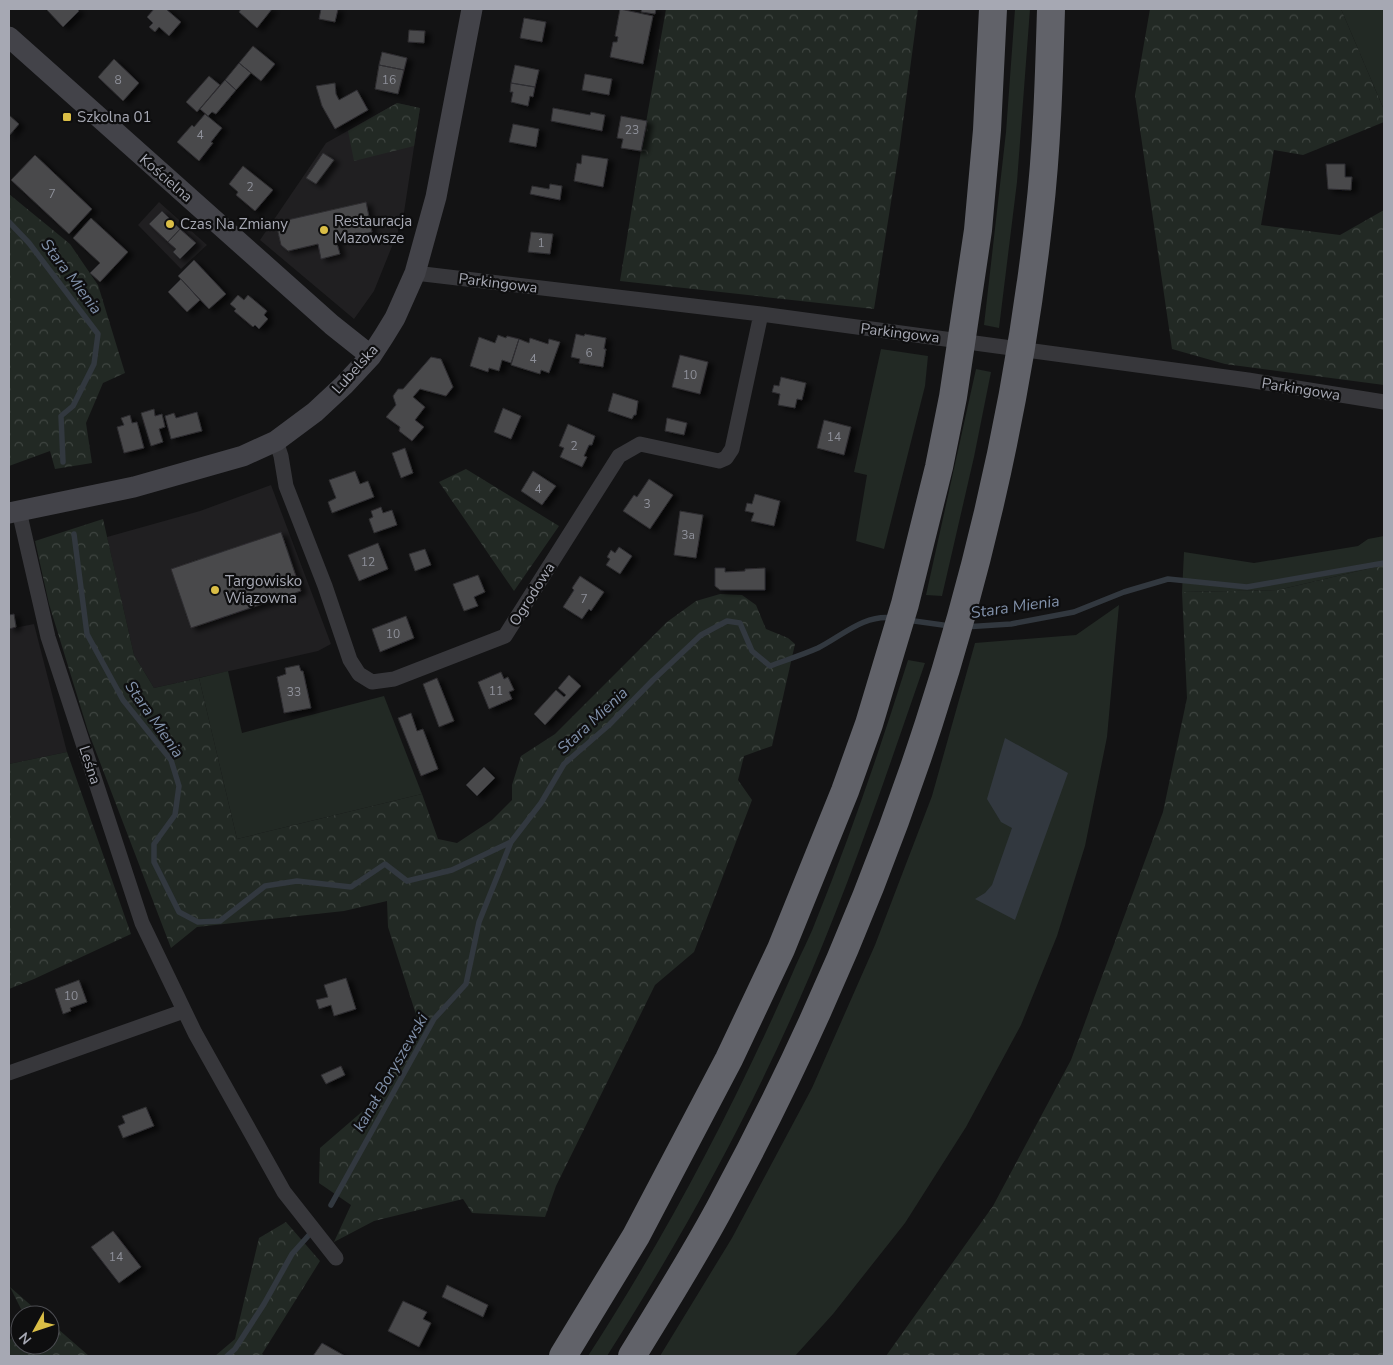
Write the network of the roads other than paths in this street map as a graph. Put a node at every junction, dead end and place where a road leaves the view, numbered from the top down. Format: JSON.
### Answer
{"nodes":[{"id":1,"x":472,"y":9,"type":"edge"},
{"id":2,"x":993,"y":9,"type":"edge"},
{"id":3,"x":1051,"y":9,"type":"edge"},
{"id":4,"x":9,"y":37,"type":"edge"},
{"id":5,"x":415,"y":273,"type":"junction"},
{"id":6,"x":760,"y":314,"type":"junction"},
{"id":7,"x":371,"y":356,"type":"junction"},
{"id":8,"x":1384,"y":402,"type":"edge"},
{"id":9,"x":276,"y":441,"type":"junction"},
{"id":10,"x":14,"y":512,"type":"edge"},
{"id":11,"x":184,"y":1011,"type":"junction"},
{"id":12,"x":9,"y":1073,"type":"edge"},
{"id":13,"x":336,"y":1258,"type":"dead end"},
{"id":14,"x":563,"y":1356,"type":"edge"},
{"id":15,"x":632,"y":1356,"type":"edge"}],
"edges":[{"from":1,"to":5,"type":"main road","name":"Lubelska"},
{"from":2,"to":14,"type":"highway"},
{"from":3,"to":15,"type":"highway"},
{"from":4,"to":7,"type":"main road","name":"Kościelna"},
{"from":5,"to":6,"type":"street","name":"Parkingowa"},
{"from":5,"to":7,"type":"main road","name":"Lubelska"},
{"from":6,"to":8,"type":"street","name":"Parkingowa"},
{"from":6,"to":9,"type":"street","name":"Ogrodowa"},
{"from":7,"to":9,"type":"main road","name":"Lubelska"},
{"from":9,"to":10,"type":"main road","name":"Lubelska"},
{"from":10,"to":11,"type":"street","name":"Leśna"},
{"from":11,"to":12,"type":"street"},
{"from":11,"to":13,"type":"street","name":"Leśna"}]}
